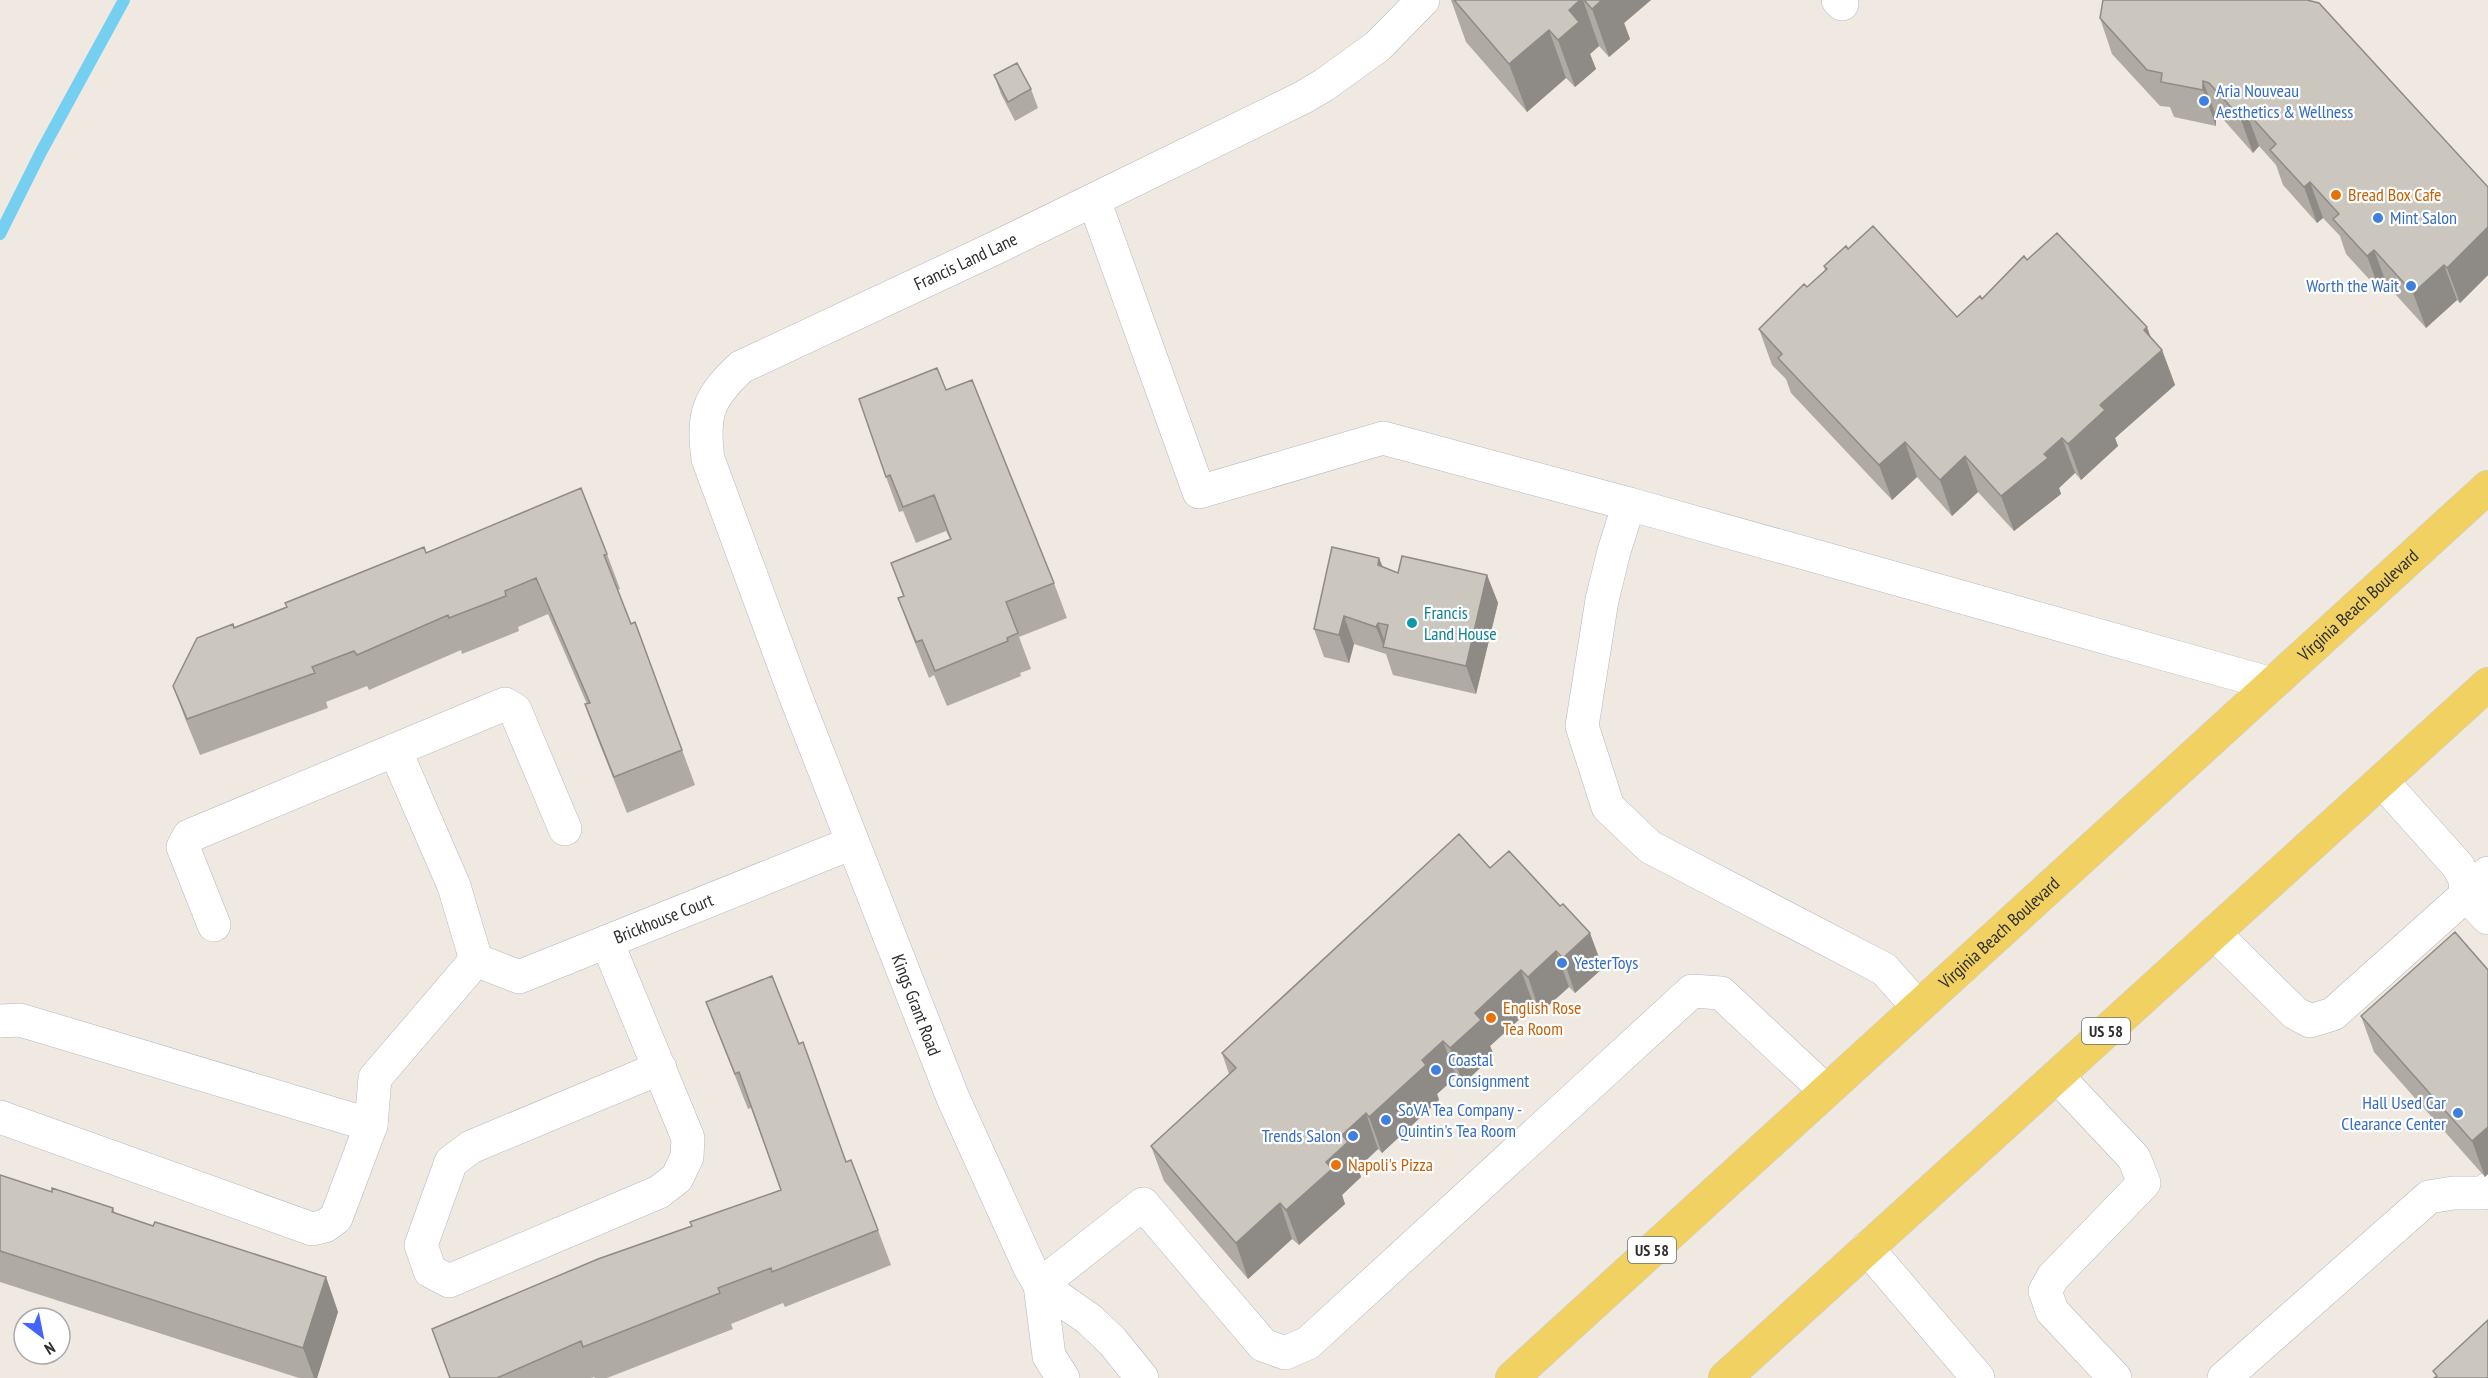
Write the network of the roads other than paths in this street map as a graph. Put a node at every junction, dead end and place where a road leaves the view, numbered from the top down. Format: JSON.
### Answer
{"nodes":[{"id":1,"x":1423,"y":0,"type":"edge"},
{"id":2,"x":1094,"y":200,"type":"junction"},
{"id":3,"x":2488,"y":487,"type":"edge"},
{"id":4,"x":1629,"y":504,"type":"junction"},
{"id":5,"x":770,"y":629,"type":"joint"},
{"id":6,"x":2272,"y":684,"type":"junction"},
{"id":7,"x":2488,"y":684,"type":"edge"},
{"id":8,"x":395,"y":750,"type":"junction"},
{"id":9,"x":2382,"y":781,"type":"junction"},
{"id":10,"x":565,"y":829,"type":"dead end"},
{"id":11,"x":852,"y":843,"type":"junction"},
{"id":12,"x":2477,"y":884,"type":"edge"},
{"id":13,"x":2488,"y":918,"type":"edge"},
{"id":14,"x":214,"y":925,"type":"dead end"},
{"id":15,"x":2214,"y":933,"type":"junction"},
{"id":16,"x":608,"y":942,"type":"junction"},
{"id":17,"x":476,"y":960,"type":"junction"},
{"id":18,"x":1918,"y":1007,"type":"junction"},
{"id":19,"x":0,"y":1021,"type":"edge"},
{"id":20,"x":660,"y":1068,"type":"junction"},
{"id":21,"x":2057,"y":1076,"type":"junction"},
{"id":22,"x":1826,"y":1091,"type":"junction"},
{"id":23,"x":0,"y":1117,"type":"edge"},
{"id":24,"x":371,"y":1125,"type":"junction"},
{"id":25,"x":2488,"y":1190,"type":"edge"},
{"id":26,"x":1867,"y":1248,"type":"junction"},
{"id":27,"x":1040,"y":1285,"type":"junction"},
{"id":28,"x":1063,"y":1378,"type":"edge"},
{"id":29,"x":1143,"y":1378,"type":"edge"},
{"id":30,"x":1512,"y":1378,"type":"edge"},
{"id":31,"x":1725,"y":1378,"type":"edge"},
{"id":32,"x":1978,"y":1378,"type":"edge"},
{"id":33,"x":2115,"y":1378,"type":"edge"},
{"id":34,"x":2224,"y":1378,"type":"edge"}],
"edges":[{"from":1,"to":2,"type":"street","name":"Francis Land Lane"},
{"from":2,"to":4,"type":"street"},
{"from":2,"to":5,"type":"street","name":"Francis Land Lane"},
{"from":3,"to":6,"type":"main road","name":"Virginia Beach Boulevard","number":"US 58"},
{"from":4,"to":6,"type":"street"},
{"from":4,"to":18,"type":"street"},
{"from":5,"to":11,"type":"street","name":"Kings Grant Road"},
{"from":6,"to":18,"type":"main road","name":"Virginia Beach Boulevard","number":"US 58"},
{"from":7,"to":9,"type":"main road","number":"US 58"},
{"from":8,"to":10,"type":"street"},
{"from":8,"to":14,"type":"street"},
{"from":8,"to":17,"type":"street"},
{"from":9,"to":12,"type":"street"},
{"from":9,"to":15,"type":"main road","number":"US 58"},
{"from":11,"to":16,"type":"street","name":"Brickhouse Court"},
{"from":11,"to":27,"type":"street","name":"Kings Grant Road"},
{"from":12,"to":13,"type":"street"},
{"from":12,"to":15,"type":"street"},
{"from":15,"to":21,"type":"main road","number":"US 58"},
{"from":16,"to":17,"type":"street","name":"Brickhouse Court"},
{"from":16,"to":20,"type":"street"},
{"from":17,"to":24,"type":"street"},
{"from":18,"to":22,"type":"main road","name":"Virginia Beach Boulevard","number":"US 58"},
{"from":19,"to":24,"type":"street"},
{"from":20,"to":20,"type":"street"},
{"from":21,"to":26,"type":"main road","number":"US 58"},
{"from":21,"to":33,"type":"street"},
{"from":22,"to":27,"type":"street"},
{"from":22,"to":30,"type":"main road","name":"Virginia Beach Boulevard","number":"US 58"},
{"from":23,"to":24,"type":"street"},
{"from":25,"to":34,"type":"street"},
{"from":26,"to":31,"type":"main road","number":"US 58"},
{"from":26,"to":32,"type":"street"},
{"from":27,"to":28,"type":"street","name":"Kings Grant Road"},
{"from":27,"to":29,"type":"street"}]}
